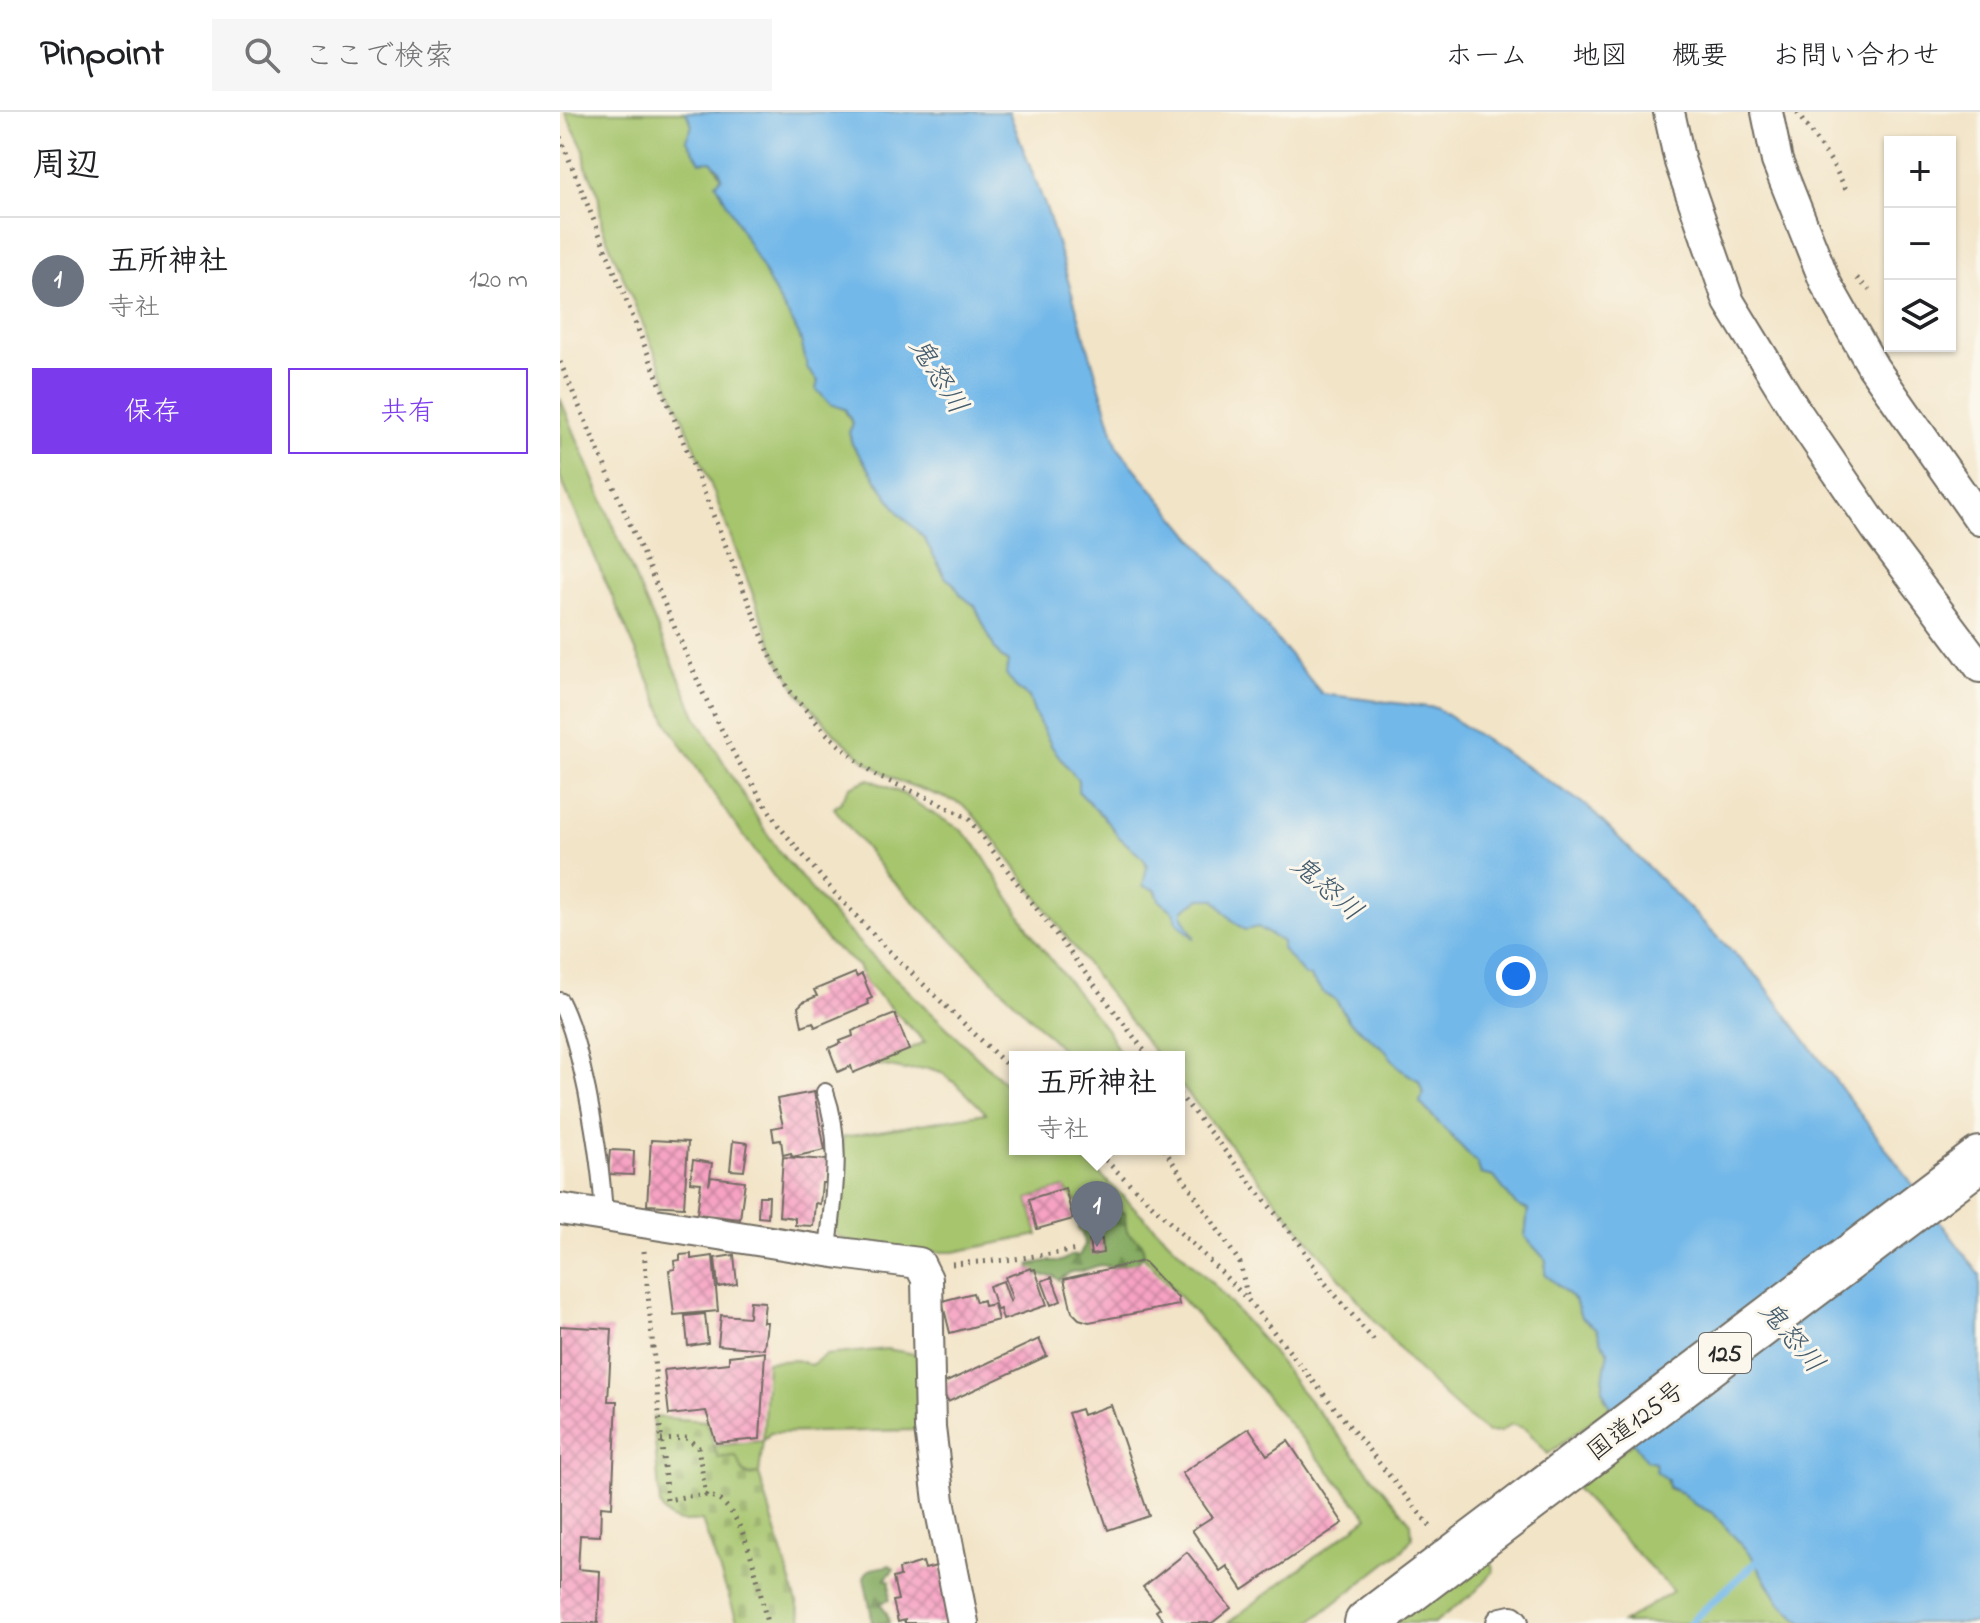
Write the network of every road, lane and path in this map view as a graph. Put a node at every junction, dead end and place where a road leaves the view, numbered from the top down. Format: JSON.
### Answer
{"nodes":[{"id":1,"x":1669,"y":112,"type":"edge"},
{"id":2,"x":1767,"y":112,"type":"edge"},
{"id":3,"x":1797,"y":112,"type":"edge"},
{"id":4,"x":560,"y":137,"type":"edge"},
{"id":5,"x":1846,"y":189,"type":"dead end"},
{"id":6,"x":560,"y":362,"type":"edge"},
{"id":7,"x":1980,"y":520,"type":"edge"},
{"id":8,"x":1980,"y":667,"type":"edge"},
{"id":9,"x":560,"y":1001,"type":"edge"},
{"id":10,"x":1144,"y":1050,"type":"edge"},
{"id":11,"x":1009,"y":1067,"type":"edge"},
{"id":12,"x":825,"y":1092,"type":"dead end"},
{"id":13,"x":1185,"y":1101,"type":"edge"},
{"id":14,"x":1100,"y":1155,"type":"edge"},
{"id":15,"x":1168,"y":1155,"type":"edge"},
{"id":16,"x":1980,"y":1159,"type":"edge"},
{"id":17,"x":560,"y":1209,"type":"edge"},
{"id":18,"x":604,"y":1216,"type":"junction"},
{"id":19,"x":641,"y":1222,"type":"junction"},
{"id":20,"x":1079,"y":1250,"type":"dead end"},
{"id":21,"x":828,"y":1251,"type":"junction"},
{"id":22,"x":919,"y":1263,"type":"junction"},
{"id":23,"x":1248,"y":1300,"type":"junction"},
{"id":24,"x":1376,"y":1343,"type":"dead end"},
{"id":25,"x":661,"y":1440,"type":"junction"},
{"id":26,"x":706,"y":1496,"type":"junction"},
{"id":27,"x":1452,"y":1540,"type":"junction"},
{"id":28,"x":767,"y":1623,"type":"edge"},
{"id":29,"x":963,"y":1623,"type":"edge"},
{"id":30,"x":1367,"y":1623,"type":"edge"},
{"id":31,"x":1502,"y":1623,"type":"edge"},
{"id":32,"x":1513,"y":1623,"type":"edge"}],
"edges":[{"from":1,"to":8,"type":"street"},
{"from":2,"to":7,"type":"street"},
{"from":3,"to":5,"type":"path"},
{"from":4,"to":10,"type":"path"},
{"from":6,"to":11,"type":"path"},
{"from":9,"to":18,"type":"lane"},
{"from":12,"to":21,"type":"lane"},
{"from":13,"to":24,"type":"path"},
{"from":14,"to":23,"type":"path"},
{"from":15,"to":23,"type":"path"},
{"from":16,"to":27,"type":"highway","name":"国道125号","number":"125"},
{"from":17,"to":18,"type":"street"},
{"from":18,"to":19,"type":"street"},
{"from":19,"to":21,"type":"street"},
{"from":19,"to":25,"type":"path"},
{"from":20,"to":22,"type":"path"},
{"from":21,"to":22,"type":"street"},
{"from":22,"to":29,"type":"street"},
{"from":23,"to":27,"type":"path"},
{"from":25,"to":26,"type":"path"},
{"from":25,"to":26,"type":"path"},
{"from":26,"to":28,"type":"path"},
{"from":27,"to":30,"type":"highway","name":"国道125号","number":"125"},
{"from":31,"to":32,"type":"street"}]}
